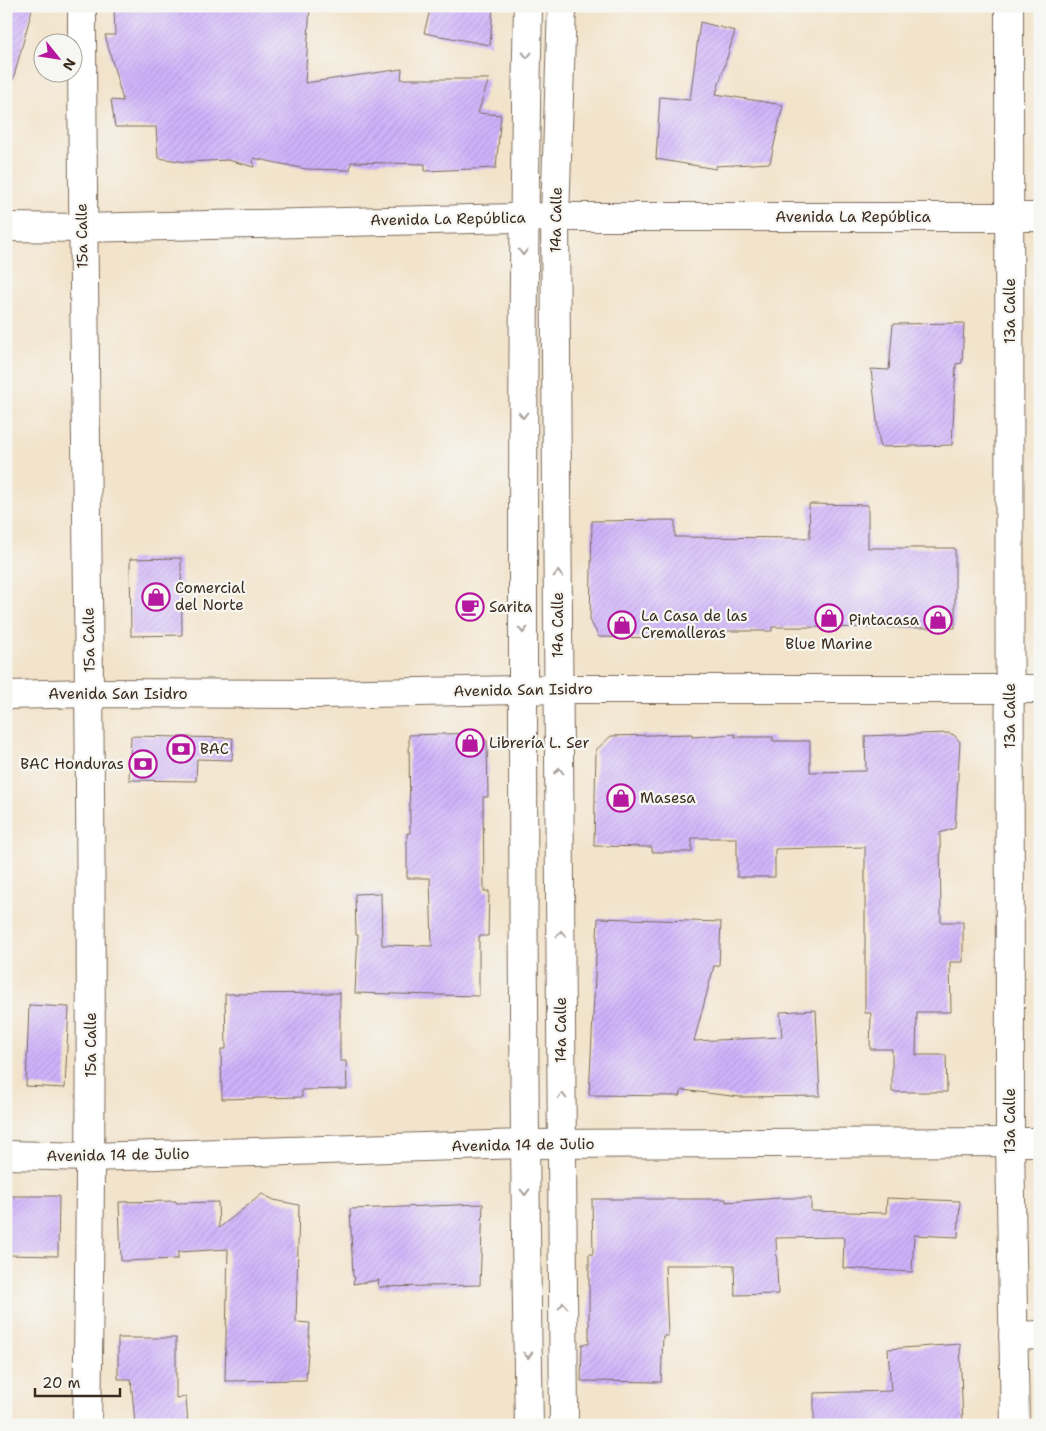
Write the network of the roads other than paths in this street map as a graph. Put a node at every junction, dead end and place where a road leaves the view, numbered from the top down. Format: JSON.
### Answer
{"nodes":[{"id":1,"x":82,"y":6,"type":"edge"},
{"id":2,"x":528,"y":6,"type":"edge"},
{"id":3,"x":562,"y":6,"type":"edge"},
{"id":4,"x":1009,"y":6,"type":"edge"},
{"id":5,"x":555,"y":217,"type":"junction"},
{"id":6,"x":1010,"y":217,"type":"junction"},
{"id":7,"x":1040,"y":217,"type":"edge"},
{"id":8,"x":523,"y":218,"type":"junction"},
{"id":9,"x":6,"y":227,"type":"edge"},
{"id":10,"x":82,"y":228,"type":"junction"},
{"id":11,"x":559,"y":689,"type":"junction"},
{"id":12,"x":1010,"y":689,"type":"junction"},
{"id":13,"x":1040,"y":689,"type":"edge"},
{"id":14,"x":523,"y":690,"type":"junction"},
{"id":15,"x":90,"y":693,"type":"junction"},
{"id":16,"x":6,"y":695,"type":"edge"},
{"id":17,"x":1010,"y":1142,"type":"junction"},
{"id":18,"x":1040,"y":1142,"type":"edge"},
{"id":19,"x":524,"y":1144,"type":"junction"},
{"id":20,"x":562,"y":1145,"type":"junction"},
{"id":21,"x":6,"y":1156,"type":"edge"},
{"id":22,"x":91,"y":1157,"type":"junction"},
{"id":23,"x":1040,"y":1335,"type":"edge"},
{"id":24,"x":1013,"y":1336,"type":"junction"},
{"id":25,"x":87,"y":1425,"type":"edge"},
{"id":26,"x":529,"y":1425,"type":"edge"},
{"id":27,"x":564,"y":1425,"type":"edge"},
{"id":28,"x":1015,"y":1425,"type":"edge"}],
"edges":[{"from":1,"to":10,"type":"street","name":"15a Calle"},
{"from":2,"to":8,"type":"street","one_way":true},
{"from":3,"to":5,"type":"street","name":"14a Calle"},
{"from":4,"to":6,"type":"street","name":"13a Calle"},
{"from":5,"to":6,"type":"street","name":"Avenida La República"},
{"from":5,"to":8,"type":"street","name":"Avenida La República"},
{"from":11,"to":5,"type":"street","name":"14a Calle","one_way":true},
{"from":6,"to":7,"type":"street","name":"Avenida La República"},
{"from":6,"to":12,"type":"street","name":"13a Calle"},
{"from":8,"to":10,"type":"street","name":"Avenida La República"},
{"from":8,"to":14,"type":"street","one_way":true},
{"from":9,"to":10,"type":"street","name":"Avenida La República"},
{"from":10,"to":15,"type":"street","name":"15a Calle"},
{"from":11,"to":12,"type":"street","name":"Avenida San Isidro"},
{"from":11,"to":14,"type":"street","name":"Avenida San Isidro"},
{"from":20,"to":11,"type":"street","name":"14a Calle","one_way":true},
{"from":12,"to":13,"type":"street","name":"Avenida San Isidro"},
{"from":12,"to":17,"type":"street","name":"13a Calle"},
{"from":14,"to":15,"type":"street","name":"Avenida San Isidro"},
{"from":14,"to":19,"type":"street"},
{"from":15,"to":16,"type":"street","name":"Avenida San Isidro"},
{"from":15,"to":22,"type":"street","name":"15a Calle"},
{"from":17,"to":18,"type":"street","name":"Avenida 14 de Julio"},
{"from":17,"to":20,"type":"street","name":"Avenida 14 de Julio"},
{"from":17,"to":24,"type":"street","name":"13a Calle"},
{"from":19,"to":20,"type":"street","name":"Avenida 14 de Julio"},
{"from":19,"to":22,"type":"street","name":"Avenida 14 de Julio"},
{"from":19,"to":26,"type":"street","one_way":true},
{"from":27,"to":20,"type":"street","name":"14a Calle","one_way":true},
{"from":21,"to":22,"type":"street","name":"Avenida 14 de Julio"},
{"from":22,"to":25,"type":"street","name":"15a Calle"},
{"from":23,"to":24,"type":"street"},
{"from":24,"to":28,"type":"street","name":"13a Calle"}]}
